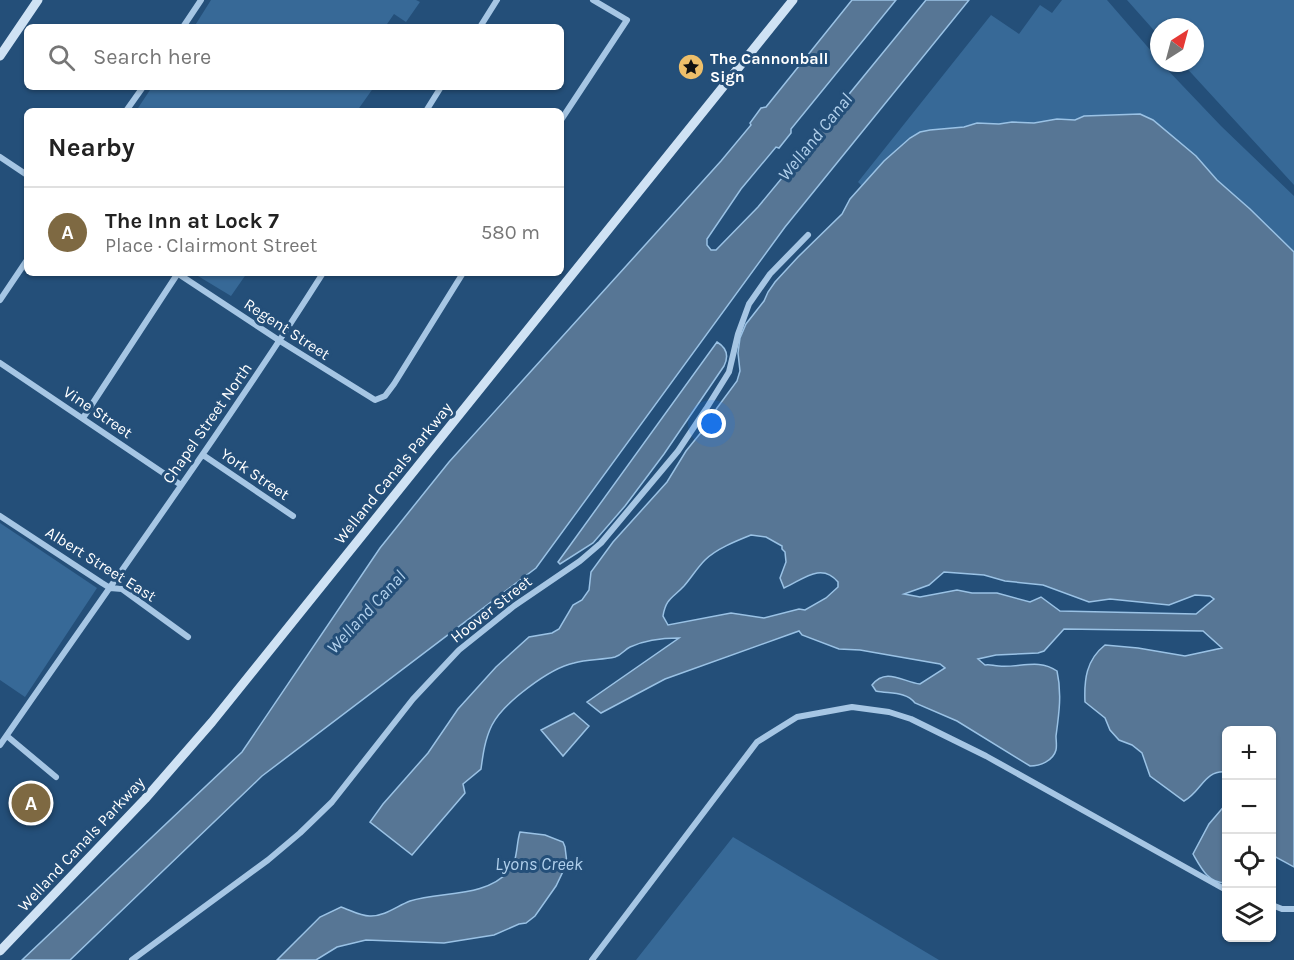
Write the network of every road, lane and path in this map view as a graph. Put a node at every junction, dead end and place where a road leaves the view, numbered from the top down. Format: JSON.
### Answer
{"nodes":[{"id":1,"x":38,"y":0,"type":"edge"},
{"id":2,"x":201,"y":0,"type":"edge"},
{"id":3,"x":497,"y":0,"type":"edge"},
{"id":4,"x":593,"y":0,"type":"edge"},
{"id":5,"x":793,"y":0,"type":"edge"},
{"id":6,"x":185,"y":24,"type":"edge"},
{"id":7,"x":482,"y":24,"type":"edge"},
{"id":8,"x":0,"y":56,"type":"edge"},
{"id":9,"x":140,"y":90,"type":"edge"},
{"id":10,"x":439,"y":90,"type":"edge"},
{"id":11,"x":128,"y":108,"type":"edge"},
{"id":12,"x":428,"y":108,"type":"edge"},
{"id":13,"x":564,"y":115,"type":"edge"},
{"id":14,"x":0,"y":157,"type":"edge"},
{"id":15,"x":24,"y":173,"type":"edge"},
{"id":16,"x":808,"y":235,"type":"dead end"},
{"id":17,"x":24,"y":264,"type":"edge"},
{"id":18,"x":175,"y":276,"type":"edge"},
{"id":19,"x":182,"y":276,"type":"edge"},
{"id":20,"x":321,"y":276,"type":"edge"},
{"id":21,"x":461,"y":276,"type":"edge"},
{"id":22,"x":0,"y":300,"type":"edge"},
{"id":23,"x":280,"y":341,"type":"junction"},
{"id":24,"x":0,"y":363,"type":"edge"},
{"id":25,"x":83,"y":418,"type":"junction"},
{"id":26,"x":202,"y":454,"type":"junction"},
{"id":27,"x":181,"y":485,"type":"junction"},
{"id":28,"x":0,"y":516,"type":"edge"},
{"id":29,"x":293,"y":516,"type":"dead end"},
{"id":30,"x":111,"y":588,"type":"junction"},
{"id":31,"x":188,"y":637,"type":"dead end"},
{"id":32,"x":7,"y":736,"type":"junction"},
{"id":33,"x":0,"y":745,"type":"edge"},
{"id":34,"x":56,"y":777,"type":"dead end"},
{"id":35,"x":1223,"y":888,"type":"edge"},
{"id":36,"x":1276,"y":907,"type":"edge"},
{"id":37,"x":1294,"y":909,"type":"edge"},
{"id":38,"x":0,"y":951,"type":"edge"},
{"id":39,"x":132,"y":960,"type":"edge"},
{"id":40,"x":592,"y":960,"type":"edge"}],
"edges":[{"from":1,"to":8,"type":"street"},
{"from":2,"to":6,"type":"street"},
{"from":3,"to":7,"type":"street"},
{"from":4,"to":13,"type":"street"},
{"from":5,"to":38,"type":"street","name":"Welland Canals Parkway"},
{"from":9,"to":11,"type":"street"},
{"from":10,"to":12,"type":"street"},
{"from":14,"to":15,"type":"street"},
{"from":16,"to":39,"type":"street","name":"Hoover Street"},
{"from":17,"to":22,"type":"street"},
{"from":18,"to":25,"type":"street"},
{"from":19,"to":23,"type":"street","name":"Regent Street"},
{"from":20,"to":23,"type":"street","name":"Chapel Street North"},
{"from":21,"to":23,"type":"street","name":"Regent Street"},
{"from":23,"to":26,"type":"street","name":"Chapel Street North"},
{"from":24,"to":25,"type":"street","name":"Vine Street"},
{"from":25,"to":27,"type":"street","name":"Vine Street"},
{"from":26,"to":27,"type":"street","name":"Chapel Street North"},
{"from":26,"to":29,"type":"street","name":"York Street"},
{"from":27,"to":30,"type":"street","name":"Chapel Street North"},
{"from":28,"to":30,"type":"street","name":"Albert Street East"},
{"from":30,"to":31,"type":"street","name":"Albert Street East"},
{"from":30,"to":32,"type":"street","name":"Chapel Street North"},
{"from":32,"to":33,"type":"street","name":"Chapel Street North"},
{"from":32,"to":34,"type":"street"},
{"from":35,"to":40,"type":"street"},
{"from":36,"to":37,"type":"street"}]}
